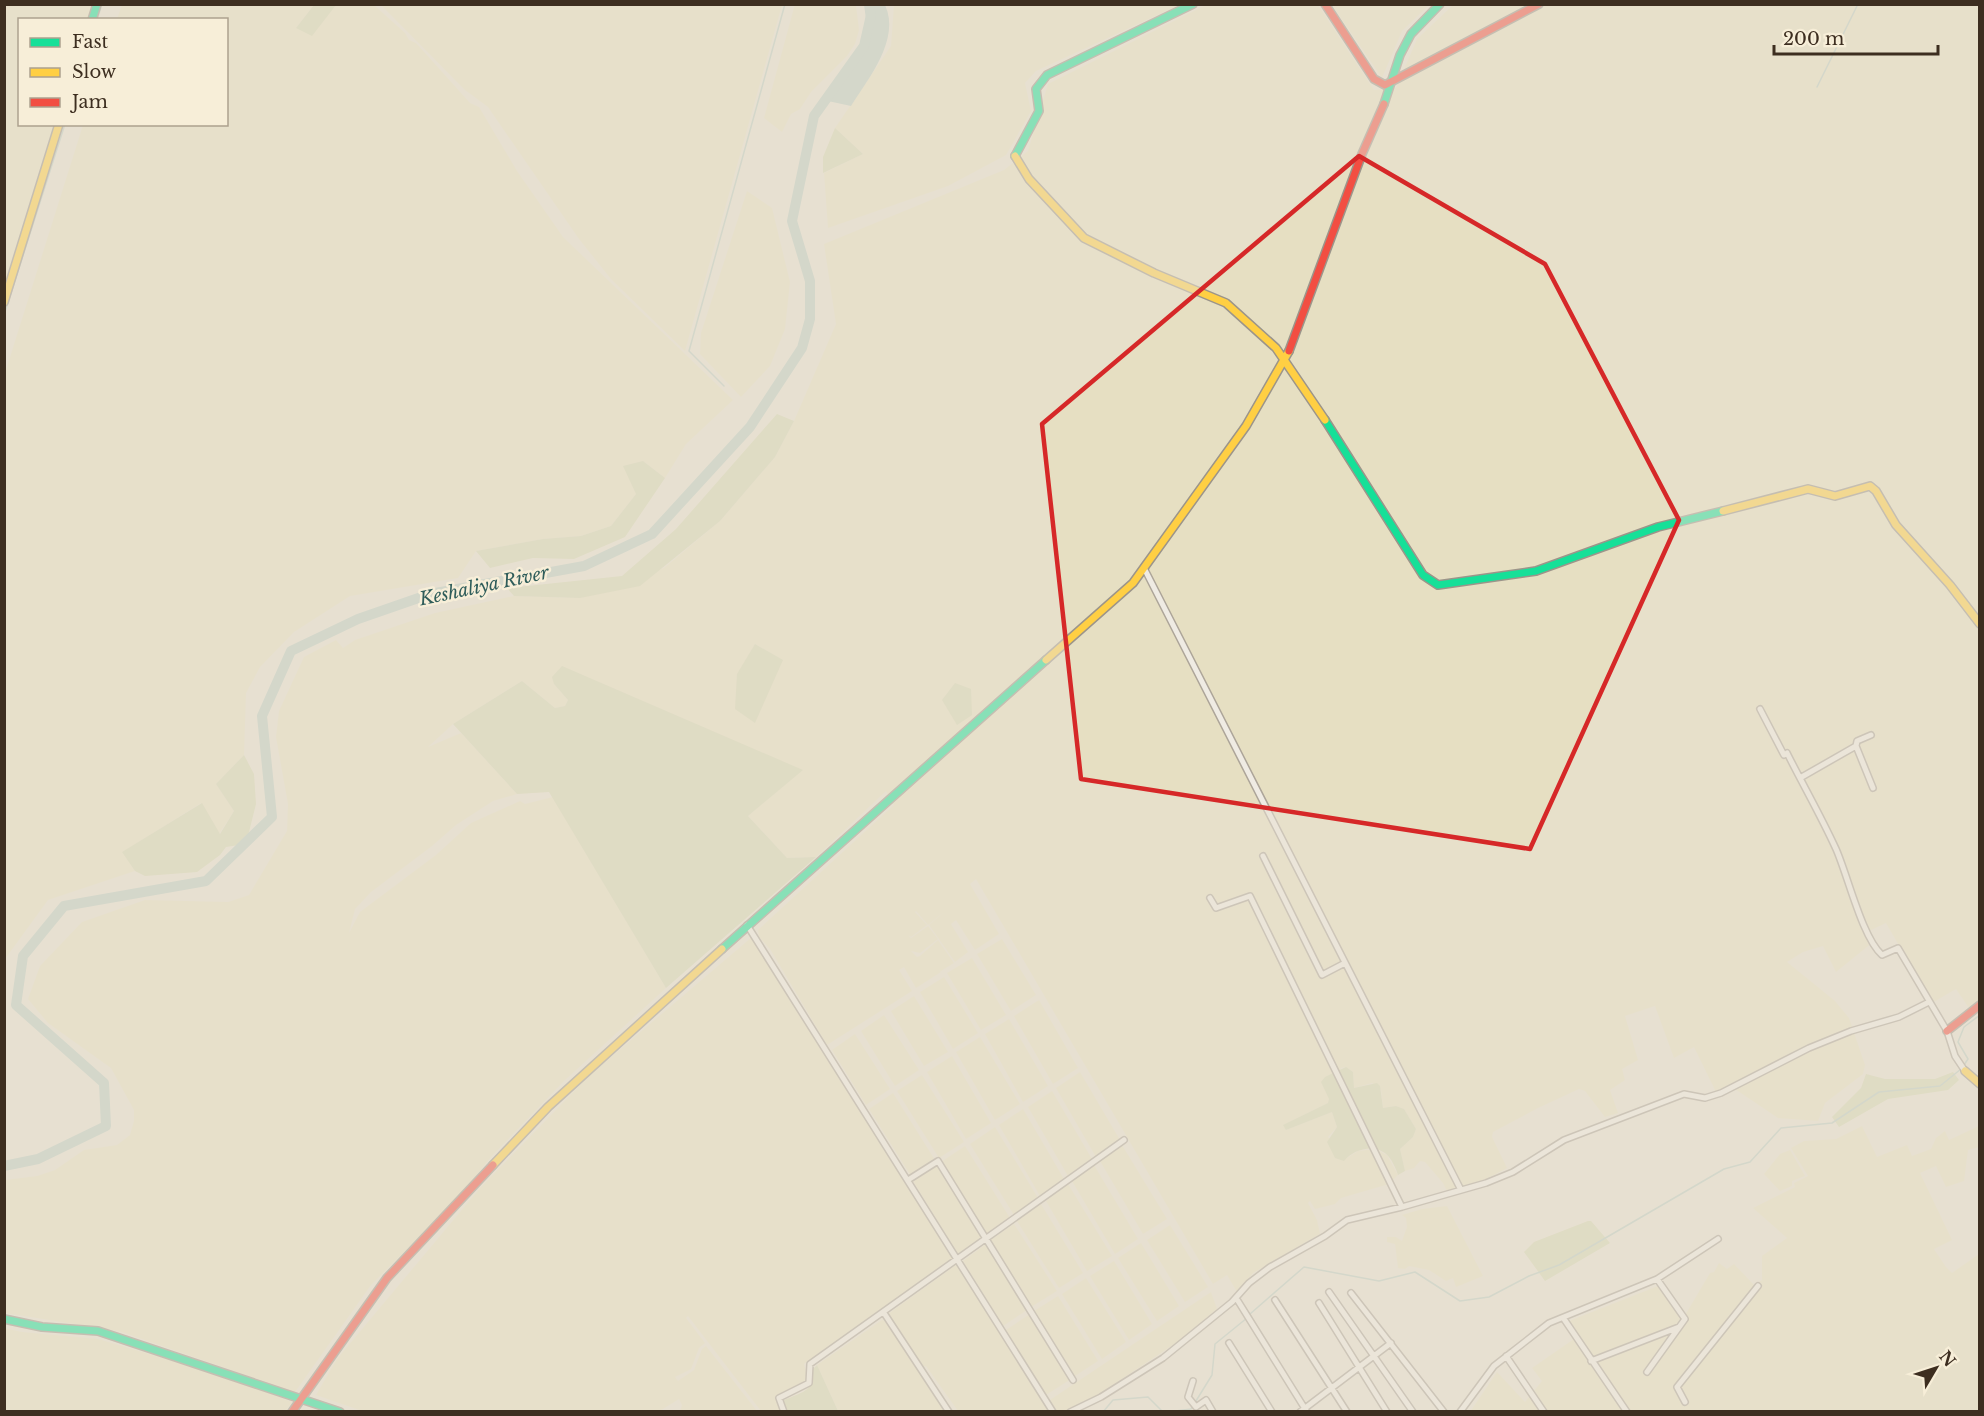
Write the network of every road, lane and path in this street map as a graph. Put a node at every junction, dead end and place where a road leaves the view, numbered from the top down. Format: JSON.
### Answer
{"nodes":[{"id":1,"x":1193,"y":4,"type":"edge"},
{"id":2,"x":1325,"y":4,"type":"edge"},
{"id":3,"x":1440,"y":4,"type":"edge"},
{"id":4,"x":1539,"y":4,"type":"edge"},
{"id":5,"x":1391,"y":82,"type":"junction"},
{"id":6,"x":58,"y":126,"type":"edge"},
{"id":7,"x":4,"y":302,"type":"edge"},
{"id":8,"x":1285,"y":362,"type":"junction"},
{"id":9,"x":1144,"y":568,"type":"junction"},
{"id":10,"x":1980,"y":624,"type":"edge"},
{"id":11,"x":1760,"y":709,"type":"dead end"},
{"id":12,"x":1870,"y":735,"type":"dead end"},
{"id":13,"x":1856,"y":746,"type":"junction"},
{"id":14,"x":1800,"y":778,"type":"junction"},
{"id":15,"x":1874,"y":788,"type":"dead end"},
{"id":16,"x":1263,"y":856,"type":"dead end"},
{"id":17,"x":1210,"y":898,"type":"dead end"},
{"id":18,"x":747,"y":925,"type":"junction"},
{"id":19,"x":1345,"y":963,"type":"junction"},
{"id":20,"x":1929,"y":1002,"type":"junction"},
{"id":21,"x":1980,"y":1005,"type":"edge"},
{"id":22,"x":1947,"y":1031,"type":"junction"},
{"id":23,"x":1963,"y":1069,"type":"joint"},
{"id":24,"x":1980,"y":1084,"type":"edge"},
{"id":25,"x":1124,"y":1140,"type":"dead end"},
{"id":26,"x":908,"y":1180,"type":"junction"},
{"id":27,"x":1461,"y":1190,"type":"junction"},
{"id":28,"x":1402,"y":1207,"type":"junction"},
{"id":29,"x":987,"y":1239,"type":"junction"},
{"id":30,"x":1718,"y":1239,"type":"dead end"},
{"id":31,"x":958,"y":1260,"type":"junction"},
{"id":32,"x":1657,"y":1279,"type":"junction"},
{"id":33,"x":1758,"y":1286,"type":"dead end"},
{"id":34,"x":1329,"y":1292,"type":"dead end"},
{"id":35,"x":1351,"y":1293,"type":"dead end"},
{"id":36,"x":1275,"y":1300,"type":"dead end"},
{"id":37,"x":1238,"y":1301,"type":"dead end"},
{"id":38,"x":1319,"y":1304,"type":"dead end"},
{"id":39,"x":884,"y":1313,"type":"junction"},
{"id":40,"x":4,"y":1319,"type":"edge"},
{"id":41,"x":1564,"y":1319,"type":"junction"},
{"id":42,"x":1679,"y":1327,"type":"junction"},
{"id":43,"x":1229,"y":1343,"type":"dead end"},
{"id":44,"x":1391,"y":1343,"type":"junction"},
{"id":45,"x":1506,"y":1356,"type":"junction"},
{"id":46,"x":1375,"y":1357,"type":"junction"},
{"id":47,"x":1591,"y":1361,"type":"junction"},
{"id":48,"x":1359,"y":1369,"type":"junction"},
{"id":49,"x":1647,"y":1372,"type":"dead end"},
{"id":50,"x":1073,"y":1380,"type":"dead end"},
{"id":51,"x":1194,"y":1381,"type":"dead end"},
{"id":52,"x":1332,"y":1388,"type":"junction"},
{"id":53,"x":302,"y":1399,"type":"junction"},
{"id":54,"x":1685,"y":1402,"type":"dead end"},
{"id":55,"x":1304,"y":1410,"type":"edge"},
{"id":56,"x":292,"y":1412,"type":"edge"},
{"id":57,"x":340,"y":1412,"type":"edge"},
{"id":58,"x":784,"y":1412,"type":"edge"},
{"id":59,"x":949,"y":1412,"type":"edge"},
{"id":60,"x":1053,"y":1412,"type":"edge"},
{"id":61,"x":1070,"y":1412,"type":"edge"},
{"id":62,"x":1214,"y":1412,"type":"edge"},
{"id":63,"x":1272,"y":1412,"type":"edge"},
{"id":64,"x":1347,"y":1412,"type":"edge"},
{"id":65,"x":1387,"y":1412,"type":"edge"},
{"id":66,"x":1413,"y":1412,"type":"edge"},
{"id":67,"x":1444,"y":1412,"type":"edge"},
{"id":68,"x":1460,"y":1412,"type":"edge"},
{"id":69,"x":1544,"y":1412,"type":"edge"},
{"id":70,"x":1627,"y":1412,"type":"edge"}],
"edges":[{"from":1,"to":8,"type":"street"},
{"from":2,"to":5,"type":"street"},
{"from":3,"to":5,"type":"street"},
{"from":4,"to":5,"type":"street"},
{"from":5,"to":8,"type":"street"},
{"from":6,"to":7,"type":"street"},
{"from":8,"to":9,"type":"street"},
{"from":8,"to":10,"type":"street"},
{"from":9,"to":18,"type":"street"},
{"from":9,"to":19,"type":"street"},
{"from":11,"to":14,"type":"street"},
{"from":12,"to":13,"type":"street"},
{"from":13,"to":14,"type":"street"},
{"from":13,"to":15,"type":"street"},
{"from":14,"to":20,"type":"street"},
{"from":16,"to":19,"type":"street"},
{"from":17,"to":28,"type":"street"},
{"from":18,"to":26,"type":"street"},
{"from":18,"to":53,"type":"street"},
{"from":19,"to":27,"type":"street"},
{"from":20,"to":22,"type":"street"},
{"from":20,"to":27,"type":"street"},
{"from":21,"to":22,"type":"street"},
{"from":22,"to":23,"type":"street"},
{"from":23,"to":24,"type":"street"},
{"from":25,"to":29,"type":"street"},
{"from":26,"to":29,"type":"street"},
{"from":26,"to":31,"type":"street"},
{"from":27,"to":28,"type":"street"},
{"from":28,"to":61,"type":"street"},
{"from":29,"to":31,"type":"street"},
{"from":29,"to":50,"type":"street"},
{"from":30,"to":32,"type":"street"},
{"from":31,"to":39,"type":"street"},
{"from":31,"to":60,"type":"street"},
{"from":32,"to":41,"type":"street"},
{"from":32,"to":42,"type":"street"},
{"from":33,"to":54,"type":"street"},
{"from":34,"to":46,"type":"street"},
{"from":35,"to":44,"type":"street"},
{"from":36,"to":52,"type":"street"},
{"from":37,"to":55,"type":"street"},
{"from":38,"to":48,"type":"street"},
{"from":39,"to":58,"type":"street"},
{"from":39,"to":59,"type":"street"},
{"from":40,"to":53,"type":"street"},
{"from":41,"to":45,"type":"street"},
{"from":41,"to":47,"type":"street"},
{"from":42,"to":47,"type":"street"},
{"from":42,"to":49,"type":"street"},
{"from":43,"to":63,"type":"street"},
{"from":44,"to":46,"type":"street"},
{"from":44,"to":67,"type":"street"},
{"from":45,"to":68,"type":"street"},
{"from":45,"to":69,"type":"street"},
{"from":46,"to":48,"type":"street"},
{"from":46,"to":66,"type":"street"},
{"from":47,"to":70,"type":"street"},
{"from":48,"to":52,"type":"street"},
{"from":48,"to":65,"type":"street"},
{"from":51,"to":62,"type":"street"},
{"from":52,"to":55,"type":"street"},
{"from":52,"to":64,"type":"street"},
{"from":53,"to":56,"type":"street"},
{"from":53,"to":57,"type":"street"}]}
